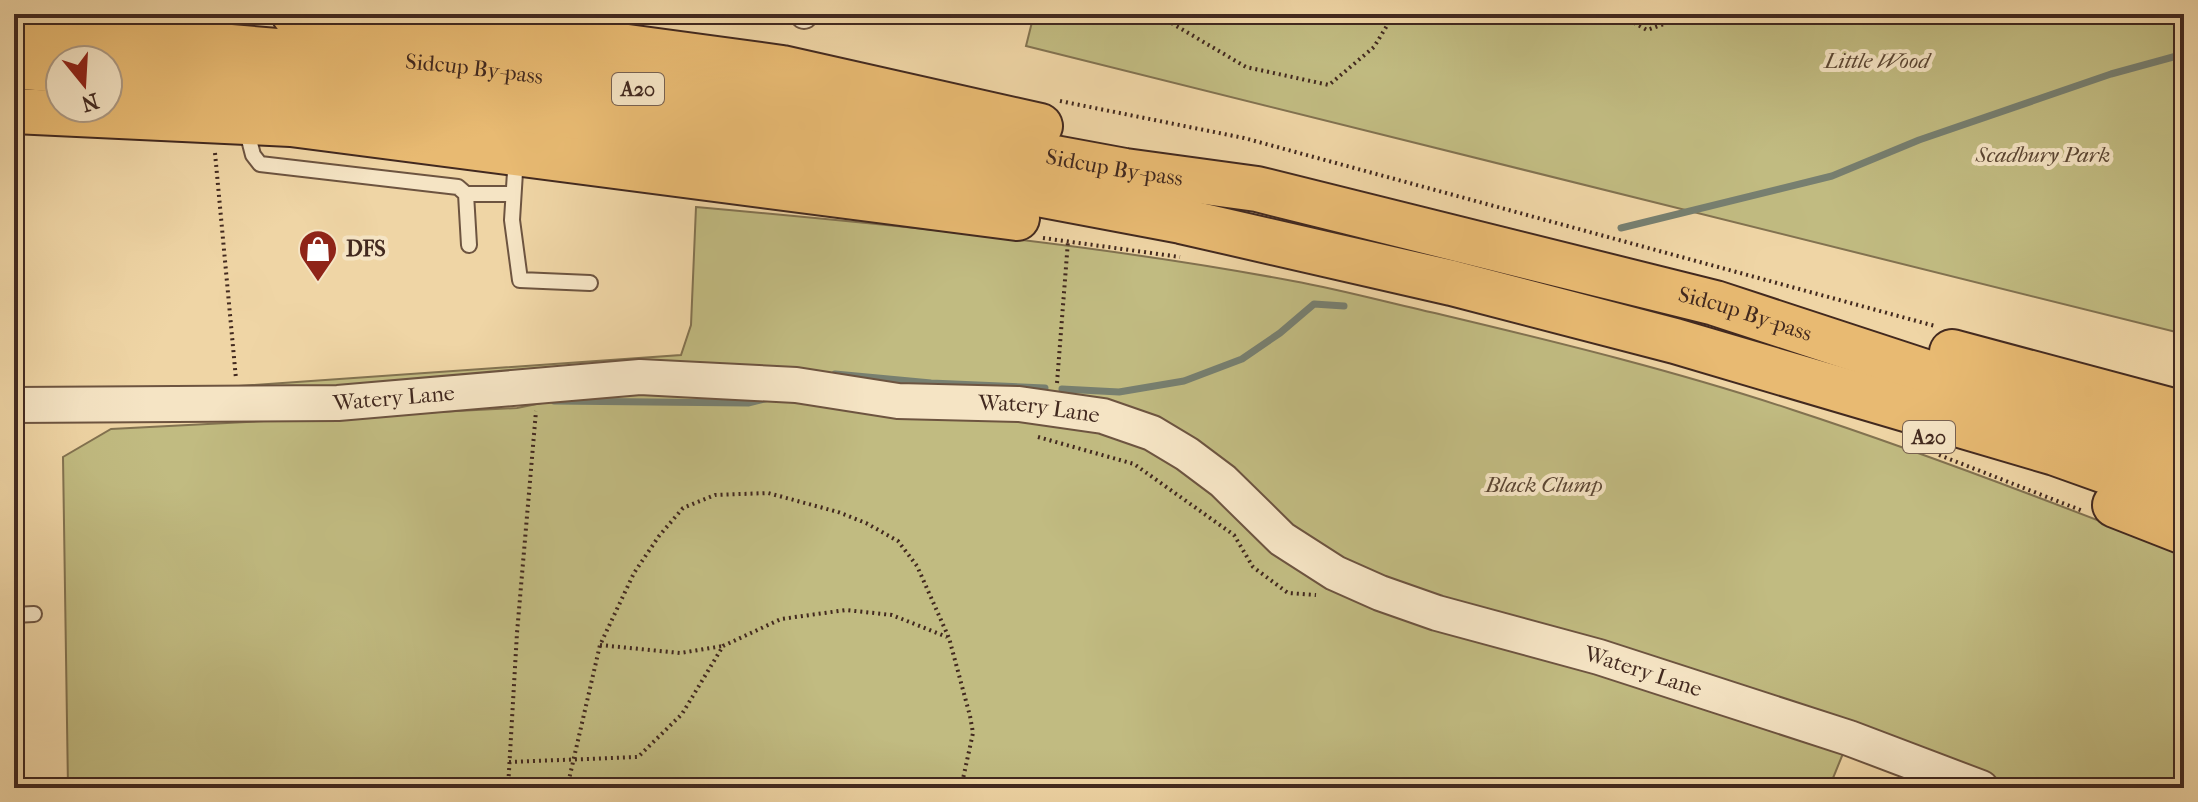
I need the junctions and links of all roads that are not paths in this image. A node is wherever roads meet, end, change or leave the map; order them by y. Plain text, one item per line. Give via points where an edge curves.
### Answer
1 (294, 14) edge
2 (14, 29) edge
3 (14, 66) edge
4 (44, 69) edge
5 (124, 74) edge
6 (14, 111) edge
7 (236, 136) junction
8 (517, 152) junction
9 (1257, 189) junction
10 (466, 194) junction
11 (512, 194) junction
12 (469, 245) dead end
13 (1310, 250) junction
14 (590, 283) dead end
15 (1715, 303) junction
16 (1675, 341) junction
17 (14, 405) edge
18 (2184, 414) edge
19 (2184, 457) edge
20 (2184, 499) edge
21 (2184, 532) edge
22 (34, 614) dead end
23 (14, 615) edge
24 (1973, 787) edge

1 - 9 highway, A20 via 478,27 782,68 1075,134
2 - 9 highway, Sidcup By-pass / A20 via 446,65 641,89
3 - 4 highway
5 - 13 highway, Sidcup By-pass / A20 via 442,102 666,131 847,158
6 - 7 highway, A20
7 - 8 highway, A20 via 291,124
7 - 10 lane via 260,164 458,187
8 - 11 lane
8 - 13 highway, A20 via 1058,223
9 - 15 highway, Sidcup By-pass / A20
10 - 11 lane
10 - 12 lane
11 - 14 lane via 520,280
13 - 16 highway, Sidcup By-pass / A20
15 - 18 highway, A20 via 1872,330
15 - 19 highway, Sidcup By-pass / A20
16 - 20 highway, Sidcup By-pass / A20 via 2055,453
16 - 21 highway, A20 via 1781,386 2007,463
17 - 24 street, Watery Lane via 338,403 640,377 796,385 898,401 1019,404 1103,416 1152,433 1187,454 1282,539 1335,573 1380,593 1849,738
22 - 23 lane

